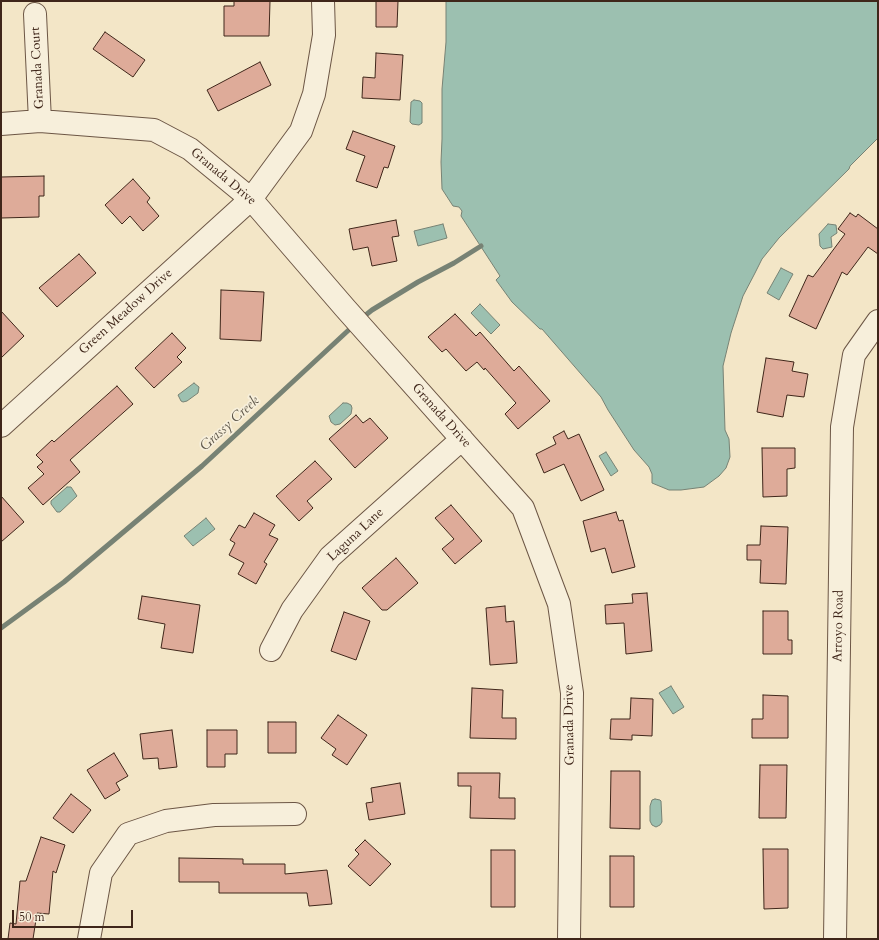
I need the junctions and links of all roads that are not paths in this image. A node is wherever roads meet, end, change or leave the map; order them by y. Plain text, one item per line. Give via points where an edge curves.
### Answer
1 (322, 1) edge
2 (35, 14) dead end
3 (40, 121) junction
4 (1, 124) edge
5 (251, 199) junction
6 (878, 321) edge
7 (1, 426) edge
8 (462, 439) junction
9 (271, 650) dead end
10 (295, 814) dead end
11 (89, 939) edge
12 (569, 939) edge
13 (835, 939) edge

1 - 5 street, Green Meadow Drive via 324,35 314,94 301,131
2 - 3 street, Granada Court
3 - 4 street, Granada Drive
3 - 5 street, Granada Drive via 154,130 190,149
5 - 7 street, Green Meadow Drive
5 - 8 street, Granada Drive
6 - 13 street, Arroyo Road via 854,355 842,427
8 - 9 street, Laguna Lane via 330,557 292,610
8 - 12 street, Granada Drive via 523,508 559,604 572,693
10 - 11 street via 214,815 166,821 128,834 101,872

